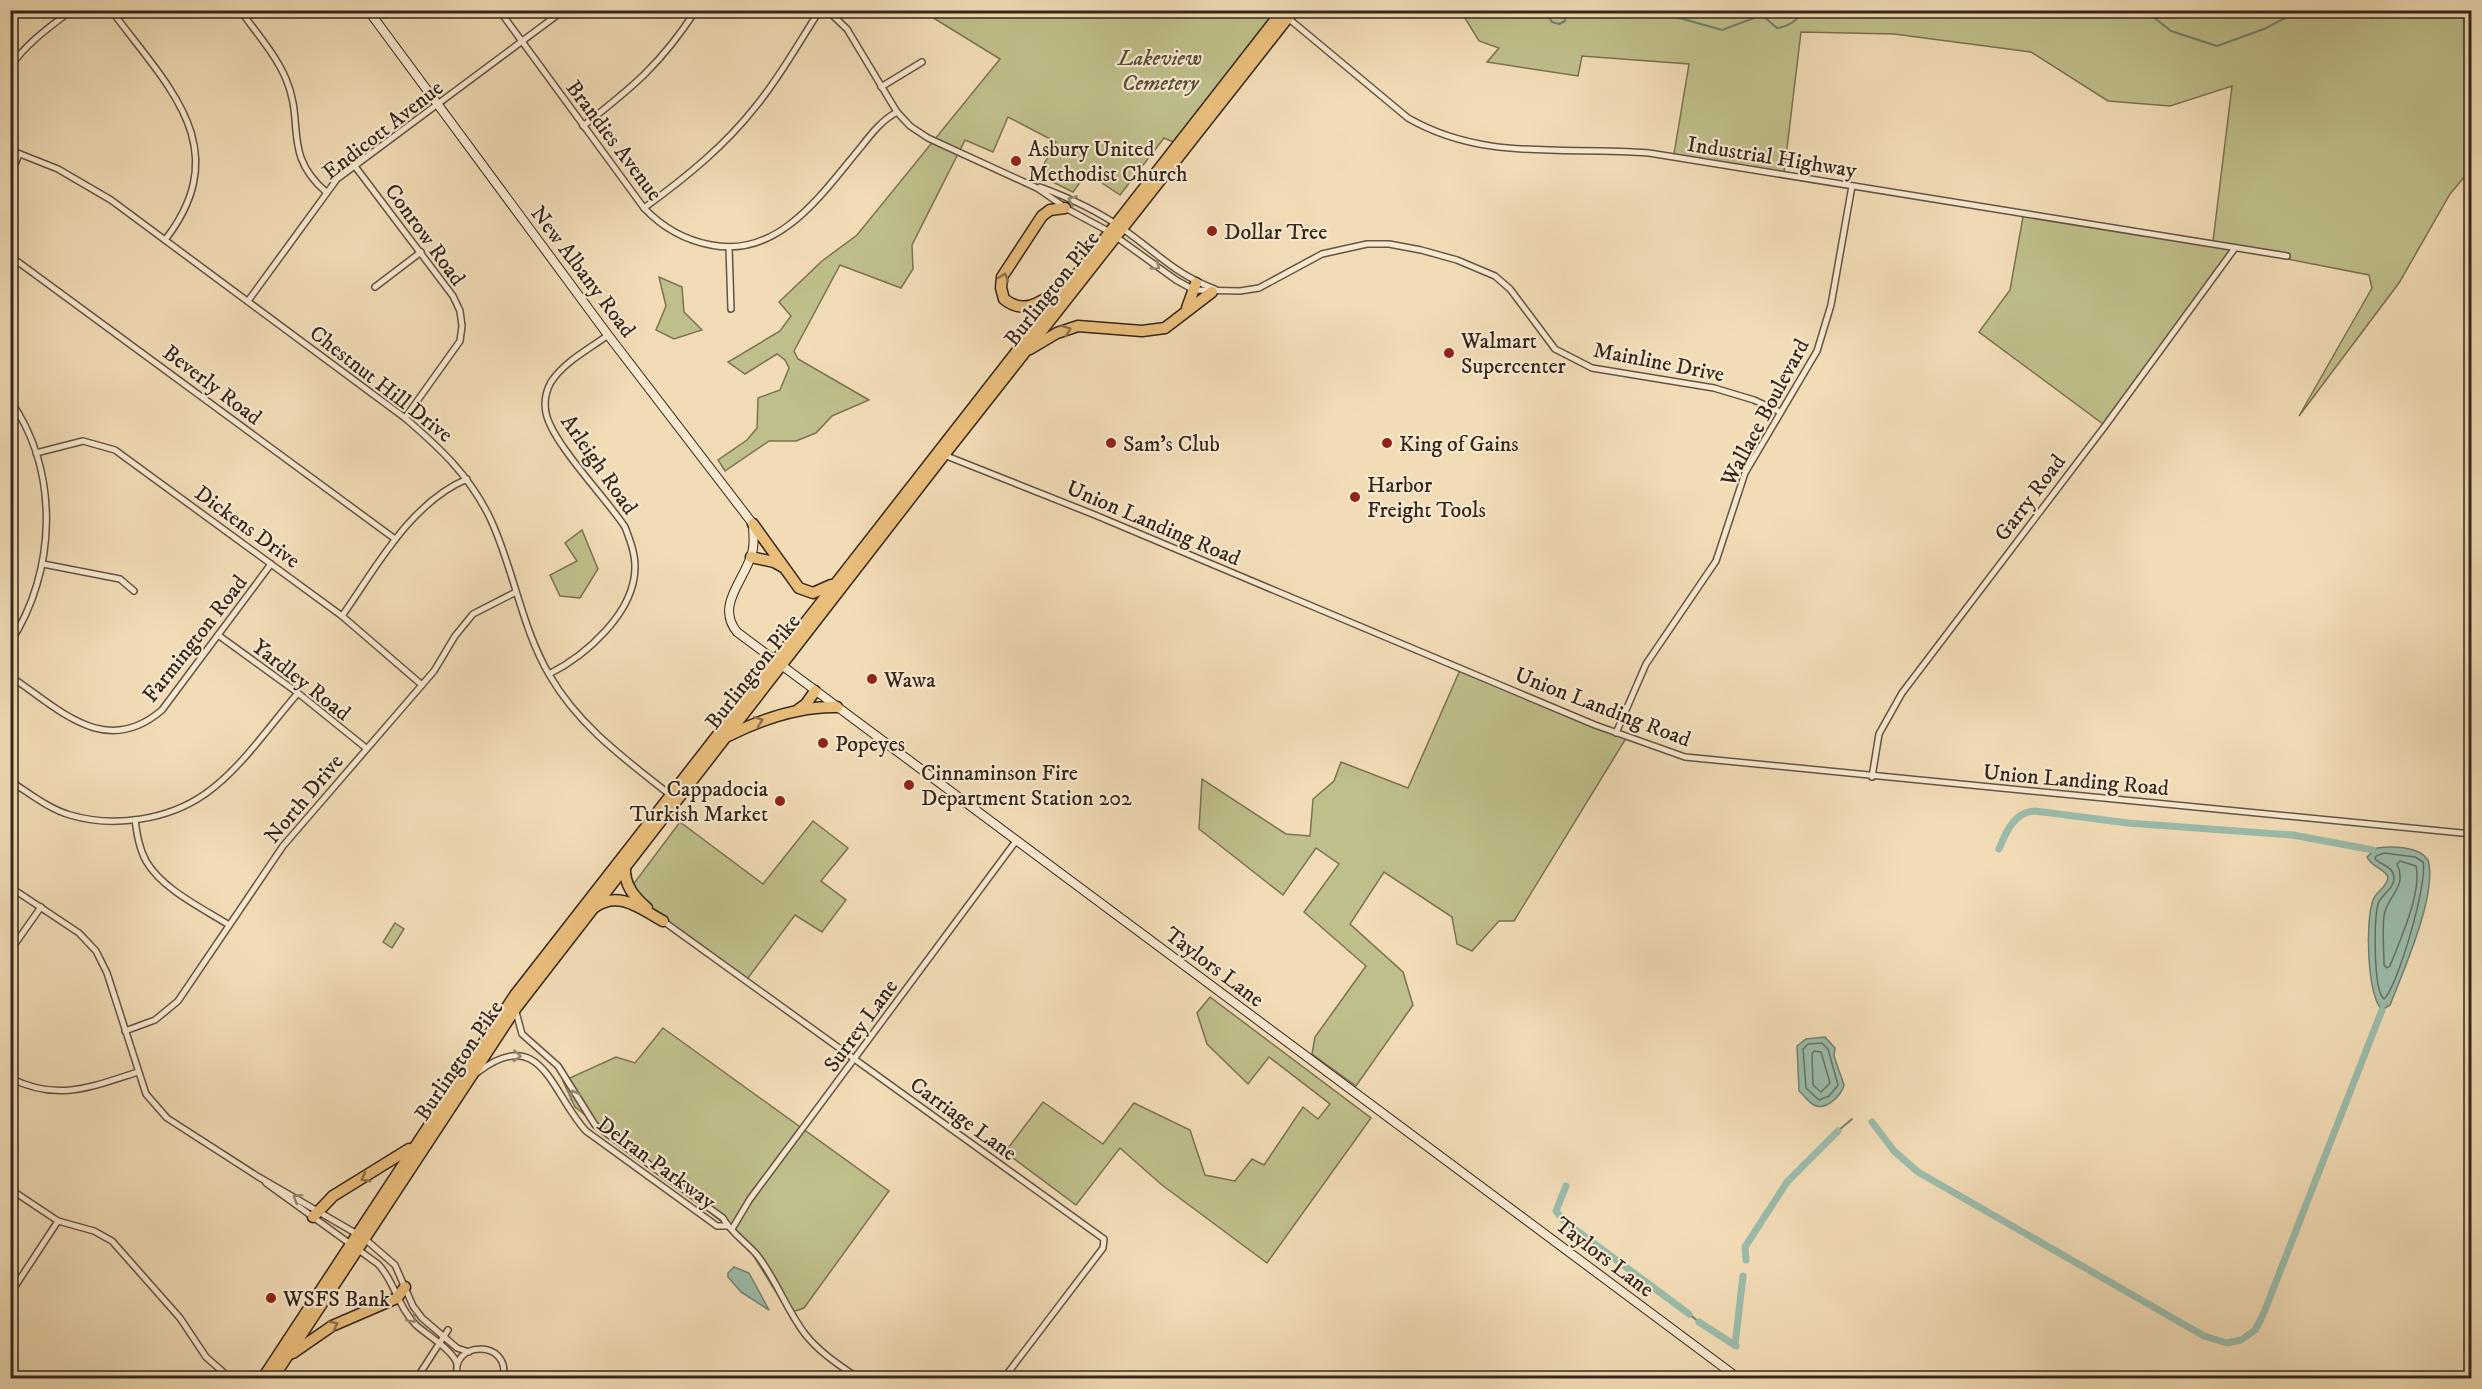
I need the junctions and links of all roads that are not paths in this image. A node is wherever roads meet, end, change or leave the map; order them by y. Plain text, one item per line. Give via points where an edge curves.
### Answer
1 (72, 10) edge
2 (111, 10) edge
3 (240, 10) edge
4 (368, 10) edge
5 (499, 10) edge
6 (564, 10) edge
7 (696, 10) edge
8 (820, 10) edge
9 (827, 10) edge
10 (1288, 13) edge
11 (521, 43) junction
12 (922, 62) dead end
13 (10, 67) edge
14 (881, 87) junction
15 (438, 104) junction
16 (897, 112) junction
17 (583, 126) junction
18 (10, 150) edge
19 (19, 154) junction
20 (354, 165) junction
21 (10, 177) edge
22 (1027, 183) junction
23 (1852, 186) junction
24 (326, 192) junction
25 (1065, 207) junction
26 (644, 208) junction
27 (1115, 230) junction
28 (165, 240) junction
29 (729, 247) junction
30 (2235, 248) junction
31 (421, 252) junction
32 (10, 256) edge
33 (2287, 256) dead end
34 (1071, 280) junction
35 (1195, 286) junction
36 (375, 287) dead end
37 (1217, 292) junction
38 (248, 301) junction
39 (731, 309) dead end
40 (1184, 314) junction
41 (608, 335) junction
42 (1025, 352) junction
43 (10, 400) edge
44 (1780, 412) junction
45 (405, 418) junction
46 (36, 453) junction
47 (944, 455) junction
48 (467, 479) junction
49 (753, 524) junction
50 (395, 539) junction
51 (751, 556) junction
52 (43, 564) junction
53 (271, 564) junction
54 (785, 570) junction
55 (834, 583) junction
56 (134, 591) dead end
57 (516, 592) junction
58 (342, 616) junction
59 (218, 635) junction
60 (10, 643) edge
61 (777, 663) junction
62 (549, 674) junction
63 (10, 676) edge
64 (422, 685) junction
65 (814, 691) junction
66 (298, 693) junction
67 (837, 707) junction
68 (796, 711) junction
69 (1616, 733) junction
70 (725, 737) junction
71 (366, 748) junction
72 (1872, 777) junction
73 (10, 781) edge
74 (669, 794) junction
75 (135, 820) junction
76 (2472, 834) edge
77 (1016, 841) junction
78 (625, 867) junction
79 (10, 887) edge
80 (41, 907) junction
81 (590, 911) junction
82 (663, 921) junction
83 (229, 925) junction
84 (10, 951) edge
85 (516, 1008) junction
86 (125, 1031) junction
87 (855, 1059) junction
88 (138, 1072) junction
89 (10, 1078) edge
90 (467, 1081) junction
91 (414, 1146) junction
92 (10, 1189) edge
93 (315, 1213) junction
94 (58, 1221) junction
95 (729, 1228) junction
96 (358, 1241) junction
97 (405, 1287) junction
98 (10, 1294) edge
99 (397, 1298) junction
100 (448, 1330) dead end
101 (443, 1337) junction
102 (438, 1345) junction
103 (469, 1352) junction
104 (286, 1359) junction
105 (456, 1364) junction
106 (230, 1378) edge
107 (262, 1378) edge
108 (273, 1378) edge
109 (417, 1378) edge
110 (458, 1378) edge
111 (503, 1378) edge
112 (858, 1378) edge
113 (1004, 1378) edge
114 (1738, 1378) edge

1 - 13 street via 22,50
2 - 28 street via 179,103 192,132 195,185 184,213
3 - 24 street via 286,77 293,99 294,136 302,162 312,180
4 - 15 street, New Albany Road
5 - 11 street, Brandies Avenue
6 - 11 street, Endicott Avenue
7 - 17 street via 672,47 638,83
8 - 26 street via 758,104 733,133
9 - 14 street via 847,29
10 - 23 street, Industrial Highway via 1408,118 1468,143 1493,148 1649,153
10 - 27 highway, Burlington Pike
11 - 15 street, Endicott Avenue
11 - 17 street, Brandies Avenue
12 - 14 street
14 - 16 street
15 - 20 street, Endicott Avenue
15 - 41 street, New Albany Road
16 - 22 street via 928,138
16 - 29 street, Brandies Avenue via 876,128 794,223 758,242
17 - 26 street, Brandies Avenue
18 - 19 street, Chestnut Hill Drive
19 - 21 street
19 - 28 street, Chestnut Hill Drive via 81,182
20 - 24 street, Endicott Avenue
20 - 31 street, Conrow Road
22 - 25 street
27 -> 22 street via 1081,204
23 - 30 street, Industrial Highway
23 - 44 street, Wallace Boulevard via 1824,333
24 - 38 street, Endicott Avenue
25 - 27 street
34 -> 25 highway via 1030,307 1011,305 1000,288 1002,277 1042,216
26 - 29 street, Brandies Avenue via 675,234
27 - 34 highway, Burlington Pike
27 - 35 street
27 -> 35 street via 1176,280
27 - 42 highway, Burlington Pike
28 - 38 street, Chestnut Hill Drive
29 - 39 street
30 - 33 street, Industrial Highway
30 - 72 street, Garry Road via 1902,693 1881,730
31 - 36 street
31 - 45 street, Conrow Road via 453,296 462,326 456,348
32 - 50 street, Beverly Road
34 - 55 highway, Burlington Pike
35 - 37 street
35 - 37 street
35 - 40 highway
37 - 40 highway
37 - 44 street, Mainline Drive via 1259,288 1322,254 1345,248 1389,244 1420,250 1495,276 1510,289 1555,349 1592,368 1714,388
38 - 45 street, Chestnut Hill Drive
42 -> 40 highway via 1078,326 1154,331
41 - 49 street, New Albany Road
41 - 62 street, Arleigh Road via 559,372 545,398 546,413 556,434 625,527 632,545 635,574 626,600 602,636 584,654
42 - 47 highway, Burlington Pike
43 - 46 street
44 - 69 street, Wallace Boulevard via 1741,482 1716,561 1646,664
45 - 48 street, Chestnut Hill Drive via 450,457
46 - 52 street via 46,499
46 - 53 street, Dickens Drive via 83,441 115,450
47 - 61 highway, Burlington Pike
47 - 69 street, Union Landing Road
48 - 50 street via 430,502
48 - 57 street, Chestnut Hill Drive via 490,519
49 - 51 street
49 - 54 highway
50 - 58 street
51 - 54 highway via 774,562
51 - 61 street, Taylors Lane via 730,601 730,624
52 - 56 street via 120,579
52 - 60 street via 33,600
53 - 58 street, Dickens Drive
53 - 59 street, Farmington Road
54 - 55 highway via 813,593
55 - 61 highway, Burlington Pike
57 - 62 street, Chestnut Hill Drive via 530,637
57 - 64 street, North Drive via 473,614
58 - 64 street, Dickens Drive
59 - 63 street, Farmington Road via 162,710 148,722 123,731 105,732 82,724
59 - 66 street, Yardley Road
61 - 65 street, Taylors Lane
61 - 70 highway, Burlington Pike
61 - 74 highway, Burlington Pike
62 - 74 street, Chestnut Hill Drive via 577,714 611,749
64 - 71 street, North Drive
65 - 67 street, Taylors Lane
65 - 68 highway
66 - 71 street, Yardley Road
66 - 75 street via 206,794 169,813
67 - 68 highway
67 - 77 street, Taylors Lane
70 -> 68 highway via 754,723
69 - 72 street, Union Landing Road via 1685,757
70 - 78 highway, Burlington Pike
71 - 83 street, North Drive via 298,827
72 - 76 street, Union Landing Road
73 - 75 street via 69,815
74 - 91 highway, Burlington Pike via 515,995
75 - 83 street via 139,846 147,863 167,884
77 - 87 street, Surrey Lane
77 - 114 street, Taylors Lane
78 - 81 highway, Burlington Pike
78 - 82 highway via 633,895
79 - 80 street
80 - 84 street
80 - 86 street via 79,933 96,951
81 - 82 highway via 603,902 621,900
81 - 85 highway, Burlington Pike
82 - 87 street, Carriage Lane
83 - 86 street, North Drive via 178,1001 155,1020
85 - 90 highway, Burlington Pike
95 -> 85 street, Delran Parkway via 723,1218 595,1125 558,1066 522,1034
86 - 88 street
87 - 95 street, Surrey Lane
87 - 113 street, Carriage Lane via 1105,1242
88 - 89 street via 89,1088 55,1092
88 - 93 street via 146,1094 167,1118
90 -> 95 street, Delran Parkway via 500,1058 515,1054 531,1058 551,1078 586,1131 717,1226
90 - 96 highway, Burlington Pike
91 -> 93 highway via 333,1196
91 - 96 highway, Burlington Pike
92 - 94 street
93 - 96 street
93 - 96 street
94 - 98 street
94 - 106 street via 94,1231 112,1241 180,1318 206,1357
95 - 112 street, Delran Parkway via 767,1269 807,1337
96 - 97 street via 392,1261
96 - 99 street via 384,1269
96 - 104 highway, Burlington Pike
96 - 107 highway, Burlington Pike
97 - 99 highway
97 - 101 street via 416,1311
99 -> 102 street via 415,1324
104 -> 99 highway via 332,1326
100 - 101 street
101 - 102 street
101 - 103 street
102 - 105 street via 451,1352
102 - 109 street
103 - 105 street
103 - 111 street via 483,1349 495,1353 503,1363
104 - 108 highway, Burlington Pike
105 - 110 street

